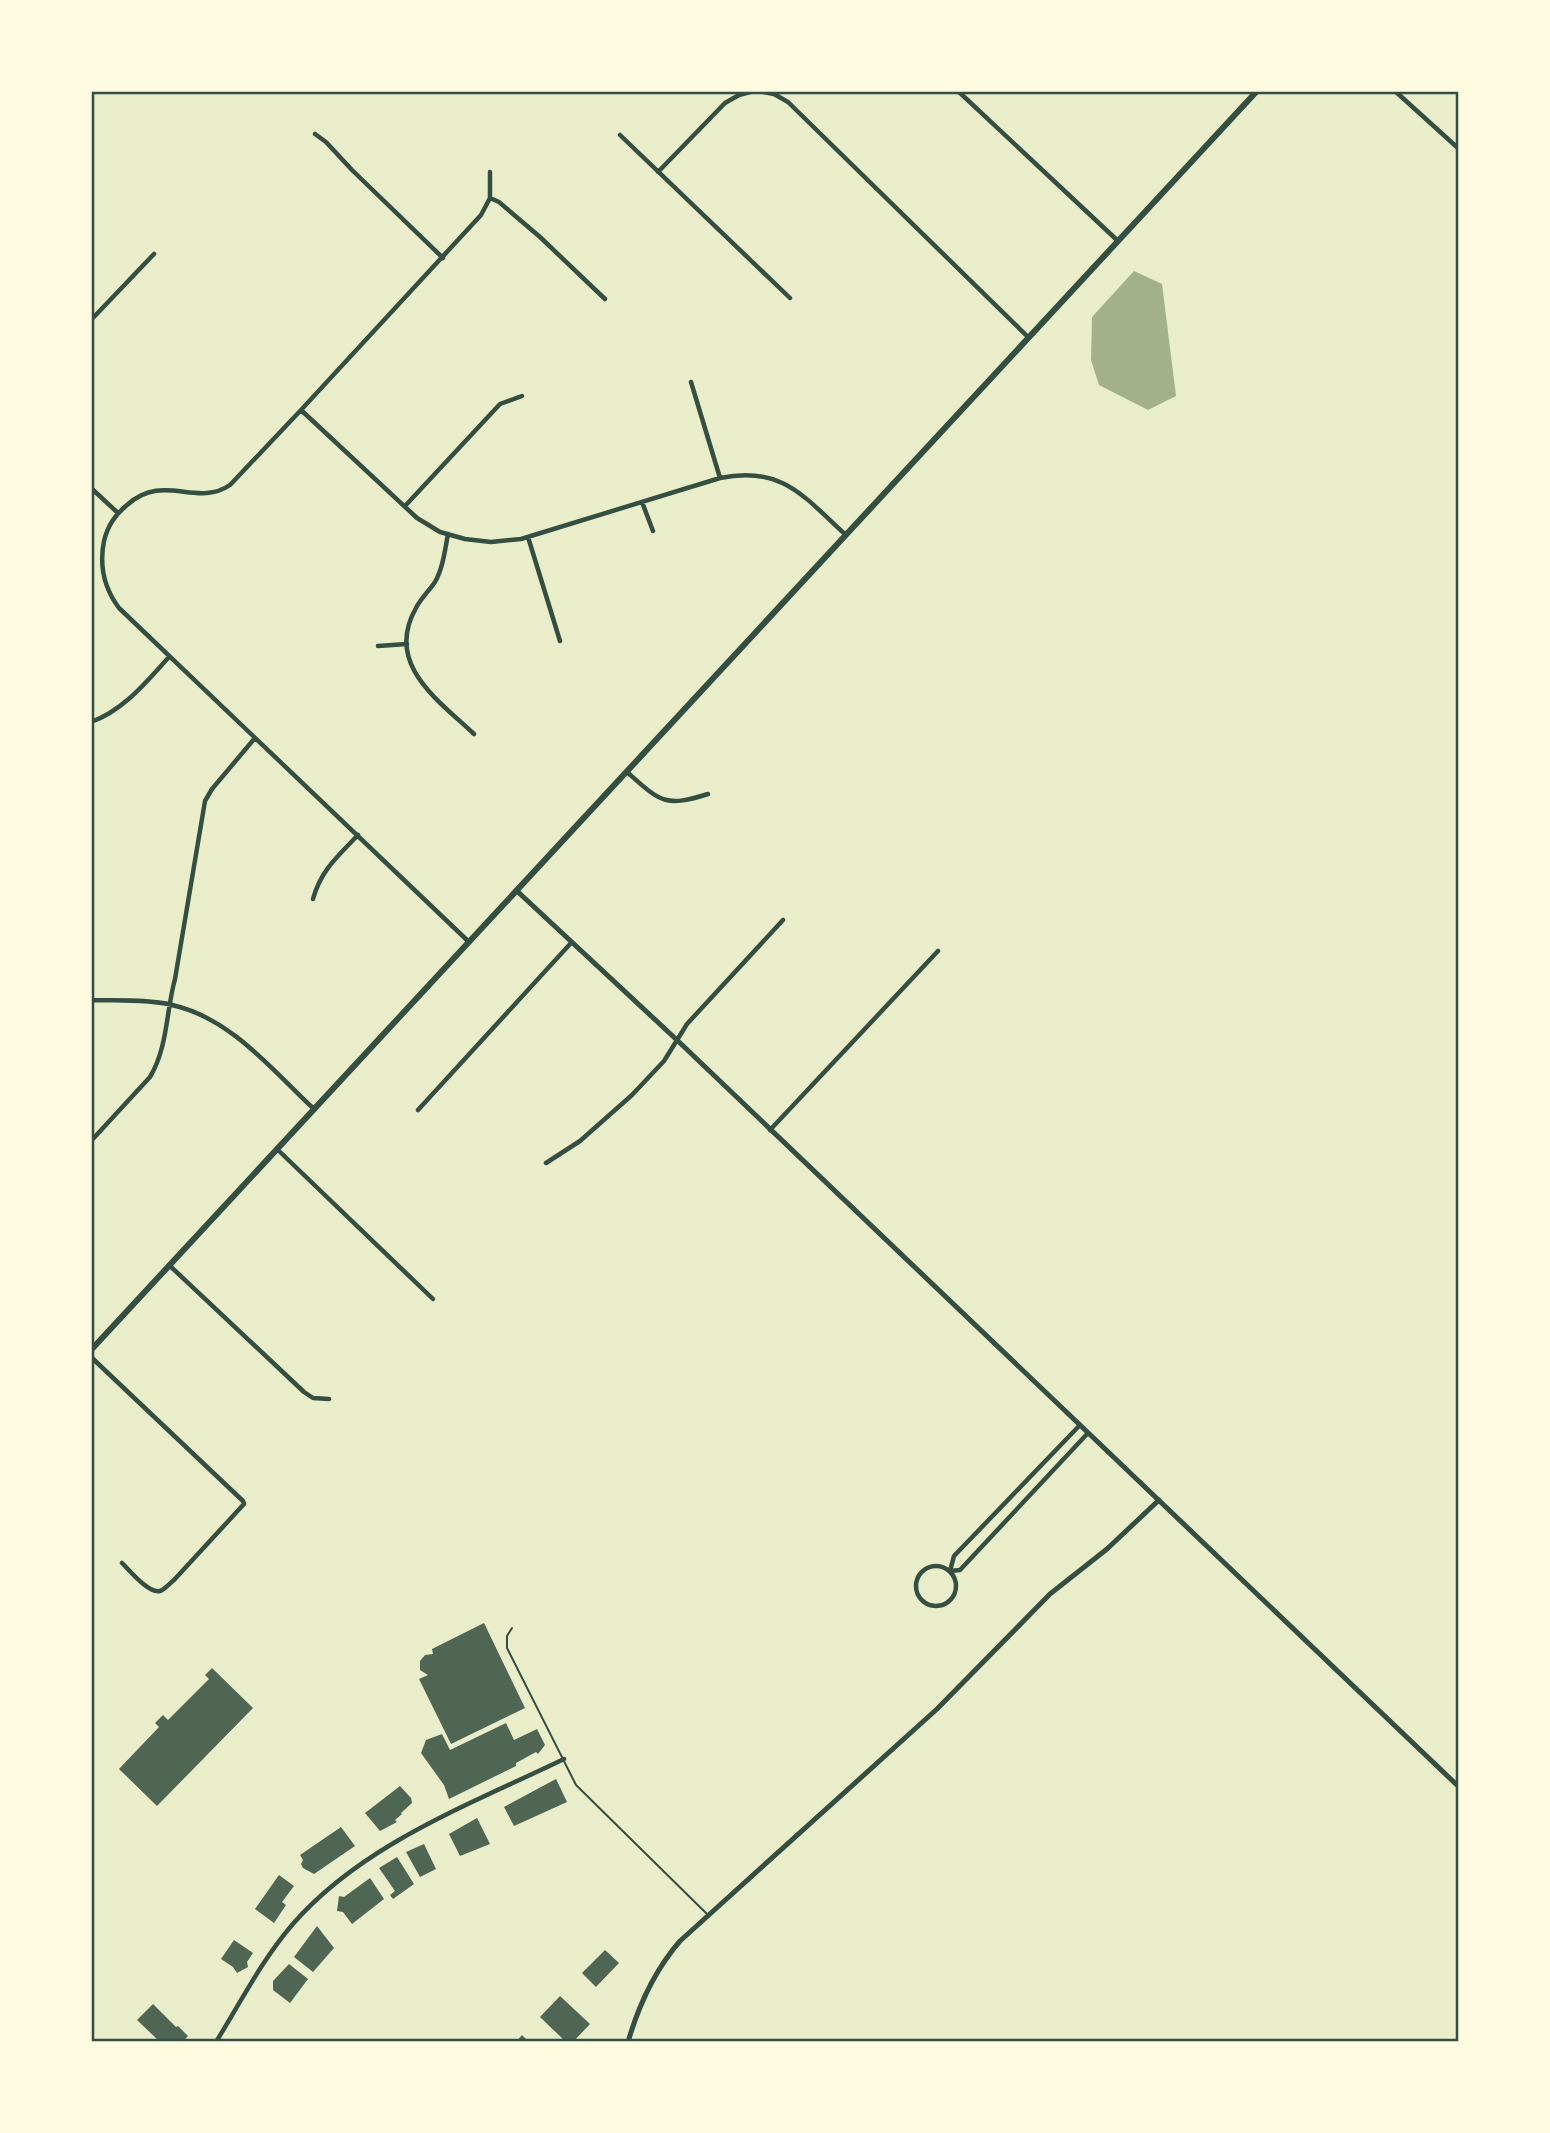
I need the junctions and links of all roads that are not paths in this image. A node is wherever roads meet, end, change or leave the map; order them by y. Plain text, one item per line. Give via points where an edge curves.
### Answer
1 (757, 91) edge
2 (958, 91) edge
3 (1257, 91) edge
4 (1395, 91) edge
5 (315, 134) dead end
6 (620, 135) dead end
7 (1459, 149) edge
8 (490, 172) dead end
9 (658, 172) junction
10 (490, 198) junction
11 (1118, 241) junction
12 (154, 254) dead end
13 (443, 258) junction
14 (790, 298) dead end
15 (605, 299) dead end
16 (91, 320) edge
17 (1028, 337) junction
18 (691, 382) dead end
19 (522, 396) dead end
20 (301, 410) junction
21 (720, 478) junction
22 (91, 488) edge
23 (642, 502) junction
24 (405, 506) junction
25 (118, 513) junction
26 (653, 531) dead end
27 (448, 534) junction
28 (846, 535) junction
29 (528, 537) junction
30 (560, 641) dead end
31 (407, 644) junction
32 (378, 646) dead end
33 (169, 657) junction
34 (91, 722) edge
35 (474, 734) dead end
36 (255, 738) junction
37 (627, 772) junction
38 (708, 794) dead end
39 (358, 835) junction
40 (517, 891) junction
41 (313, 899) dead end
42 (783, 920) dead end
43 (469, 942) junction
44 (571, 943) junction
45 (938, 950) dead end
46 (91, 1000) edge
47 (169, 1004) junction
48 (678, 1041) junction
49 (314, 1109) junction
50 (418, 1110) dead end
51 (770, 1130) junction
52 (91, 1141) edge
53 (278, 1150) junction
54 (545, 1163) dead end
55 (169, 1265) junction
56 (433, 1299) dead end
57 (91, 1350) edge
58 (91, 1357) edge
59 (329, 1399) dead end
60 (1080, 1425) junction
61 (1088, 1433) junction
62 (1159, 1500) junction
63 (122, 1563) dead end
64 (950, 1571) junction
65 (512, 1628) dead end
66 (564, 1759) junction
67 (1459, 1787) edge
68 (708, 1915) junction
69 (216, 2042) edge
70 (628, 2042) edge

1 - 9 street via 739,94 725,103
1 - 17 street via 788,102
2 - 11 street
3 - 11 main road
4 - 7 street
5 - 13 street
6 - 9 street
8 - 10 street
9 - 14 street
10 - 13 street
10 - 15 street
11 - 17 main road
12 - 16 street
13 - 20 street
17 - 28 main road
18 - 21 street
19 - 24 street via 500,404
20 - 24 street
20 - 25 street via 225,488 206,494 167,489 147,492
21 - 23 street
21 - 28 street via 747,474 774,478 796,490
22 - 25 street
23 - 26 street
23 - 29 street
24 - 27 street via 417,518
25 - 33 street via 103,547 107,588 119,608
27 - 29 street via 491,542
27 - 31 street via 435,583 410,621
28 - 37 main road
29 - 30 street
31 - 32 street
31 - 35 street via 420,683
33 - 34 street via 121,705
33 - 36 street
36 - 39 street
36 - 47 street via 205,802
37 - 38 street via 667,800 683,802
37 - 40 main road
39 - 41 street via 324,871
39 - 43 street
40 - 43 main road
40 - 44 street
42 - 48 street via 687,1024
43 - 49 main road
44 - 48 street
44 - 50 street
45 - 51 street
46 - 47 street
47 - 49 street via 220,1025
47 - 52 street via 155,1069
48 - 51 street
48 - 54 street via 605,1121
49 - 53 main road
51 - 60 street
53 - 55 main road
53 - 56 street
55 - 57 main road
55 - 59 street via 304,1392
58 - 63 street via 244,1504 161,1591 146,1587
60 - 61 street
60 - 64 street via 954,1556
61 - 62 street
61 - 64 street via 960,1570
62 - 67 street
62 - 68 street via 1050,1594 937,1709
64 - 64 street via 931,1567 920,1574 916,1587 921,1599 945,1604 954,1595 956,1582
65 - 66 lane via 507,1648
66 - 68 lane via 576,1785
66 - 69 street via 430,1824 341,1878 290,1927
68 - 70 street via 680,1941 656,1974

